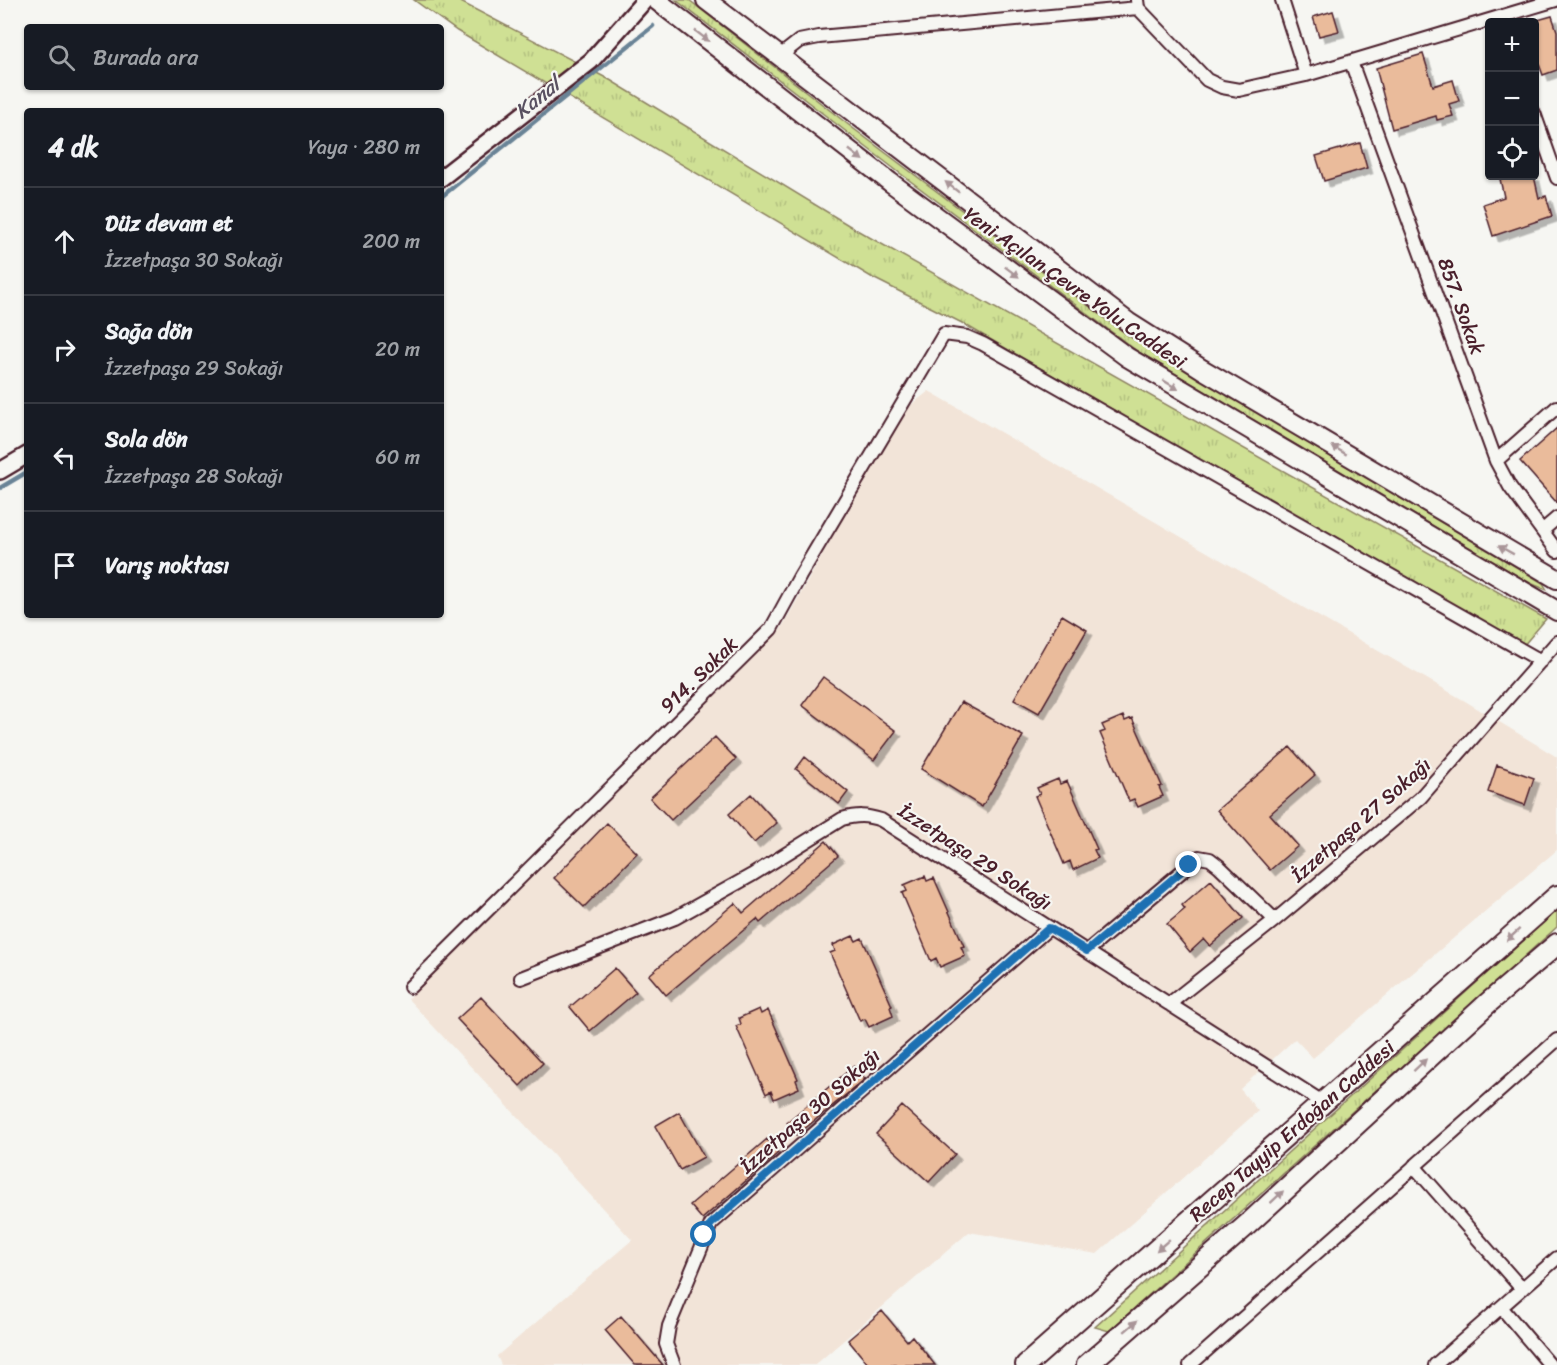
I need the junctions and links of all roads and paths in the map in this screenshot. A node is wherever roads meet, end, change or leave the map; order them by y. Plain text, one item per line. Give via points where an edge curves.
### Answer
1 (645, 0) edge
2 (656, 0) edge
3 (706, 0) edge
4 (1282, 0) edge
5 (1556, 0) edge
6 (1137, 4) edge
7 (1507, 18) edge
8 (1485, 25) edge
9 (780, 56) junction
10 (1352, 62) junction
11 (1306, 75) junction
12 (1539, 126) edge
13 (444, 176) edge
14 (1557, 178) edge
15 (1557, 407) edge
16 (24, 457) edge
17 (1496, 461) junction
18 (0, 471) edge
19 (1557, 518) edge
20 (1543, 530) junction
21 (1557, 551) edge
22 (1557, 579) edge
23 (1557, 611) edge
24 (1557, 642) edge
25 (1542, 661) junction
26 (1557, 896) edge
27 (1275, 920) junction
28 (1049, 928) junction
29 (1557, 944) edge
30 (1087, 951) junction
31 (521, 978) dead end
32 (410, 987) dead end
33 (1168, 1004) junction
34 (1557, 1040) edge
35 (1324, 1103) junction
36 (1414, 1166) junction
37 (1557, 1258) edge
38 (1522, 1289) junction
39 (1501, 1307) junction
40 (674, 1365) edge
41 (1026, 1365) edge
42 (1087, 1365) edge
43 (1190, 1365) edge
44 (1435, 1365) edge
45 (1550, 1365) edge

1 - 13 street via 591,61
2 -> 23 main road, Yeni Açılan Çevre Yolu Caddesi via 890,182 1127,357
3 - 9 main road, Yeni Açılan Çevre Yolu Caddesi
4 - 11 street
5 - 7 street
6 - 9 street via 819,37 799,42
6 - 11 street via 1196,71 1222,87 1239,90
8 - 10 street
22 -> 9 main road, Yeni Açılan Çevre Yolu Caddesi via 1148,335
10 - 11 street
10 - 17 street, 857. Sokak
12 - 14 street
15 - 17 street
16 - 18 street
17 - 20 street, 857. Sokak via 1510,487
19 - 20 street
20 - 21 street, 857. Sokak
24 - 25 street, İzzetpaşa 27 Sokağı
25 - 27 street, İzzetpaşa 27 Sokağı via 1420,798
25 - 32 street, 914. Sokak via 983,344 944,334 771,629
26 -> 35 main road, Recep Tayyip Erdoğan Caddesi
27 - 30 street via 1219,866 1199,857
27 - 33 street, İzzetpaşa 27 Sokağı
28 - 30 street, İzzetpaşa 29 Sokağı
28 - 31 street, İzzetpaşa 29 Sokağı via 881,820 857,815 842,819 675,918
28 - 40 street, İzzetpaşa 30 Sokağı via 711,1224 669,1326 666,1344
42 -> 29 main road, Recep Tayyip Erdoğan Caddesi
30 - 33 street, İzzetpaşa 29 Sokağı
33 - 35 street, İzzetpaşa 29 Sokağı
34 - 36 street
35 -> 41 main road, Recep Tayyip Erdoğan Caddesi
36 - 38 street
36 - 43 street
37 - 38 street
38 - 39 street
39 - 44 street
39 - 45 street

